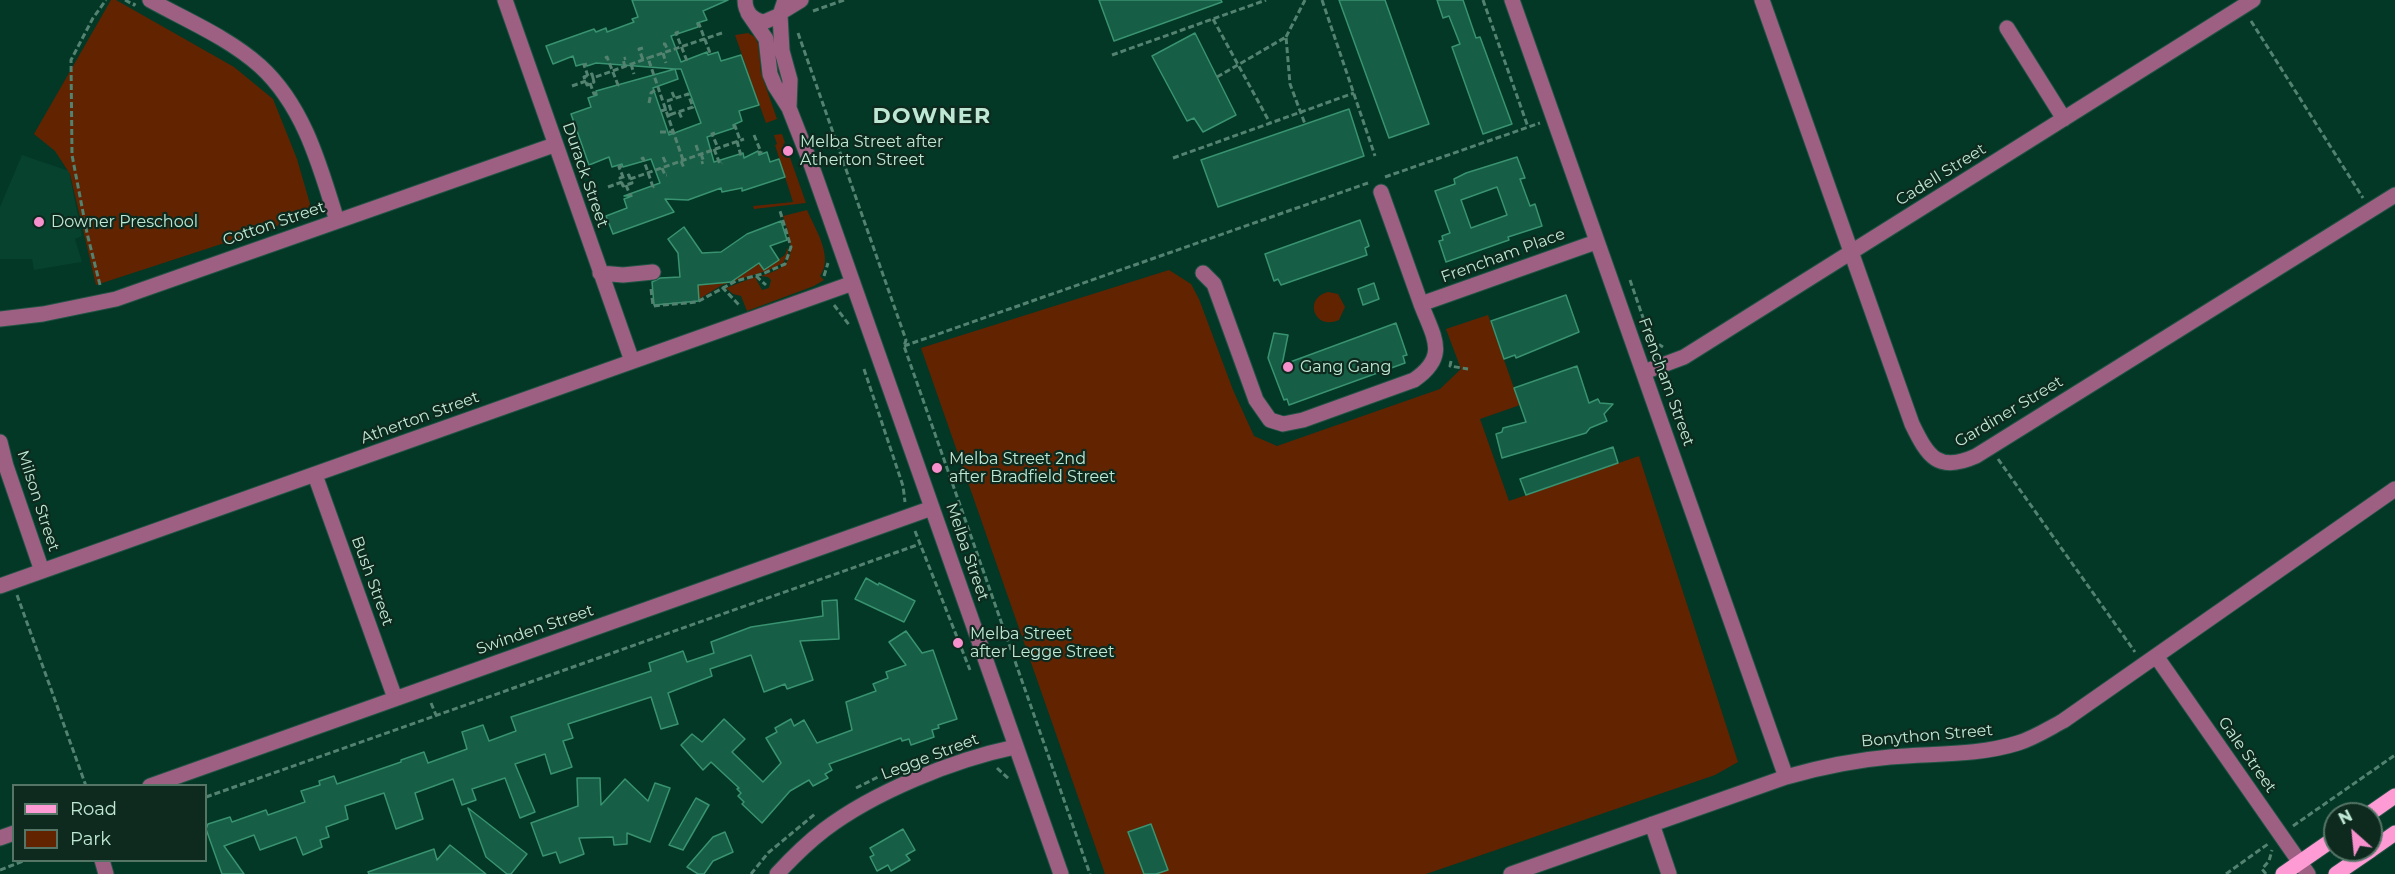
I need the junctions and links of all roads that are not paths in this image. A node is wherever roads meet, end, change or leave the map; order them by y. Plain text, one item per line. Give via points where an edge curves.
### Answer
1 (150, 0) edge
2 (505, 0) edge
3 (801, 0) edge
4 (1512, 0) edge
5 (1762, 0) edge
6 (2244, 2) edge
7 (746, 6) edge
8 (783, 9) edge
9 (2007, 28) dead end
10 (789, 108) junction
11 (2064, 119) junction
12 (555, 145) junction
13 (1378, 184) road end
14 (2395, 195) edge
15 (337, 221) junction
16 (1596, 242) junction
17 (1851, 252) junction
18 (652, 272) road end
19 (600, 273) junction
20 (1203, 273) dead end
21 (853, 283) junction
22 (1421, 304) junction
23 (0, 319) edge
24 (632, 362) junction
25 (1644, 372) junction
26 (0, 442) edge
27 (315, 475) junction
28 (2395, 489) edge
29 (933, 508) junction
30 (42, 571) junction
31 (6, 584) edge
32 (2156, 656) junction
33 (395, 698) junction
34 (1014, 747) junction
35 (1786, 777) junction
36 (156, 784) edge
37 (1652, 824) junction
38 (2323, 850) edge
39 (2354, 862) edge
40 (2304, 868) edge
41 (777, 874) edge
42 (1061, 874) edge
43 (1511, 874) edge
44 (1669, 874) edge
45 (2283, 874) edge
46 (2336, 874) edge

1 - 15 street via 230,45 276,82 310,142
2 - 12 street, Durack Street
3 - 8 street
4 - 16 street, Frencham Street
5 - 17 street, Gardiner Street
6 - 11 street, Cadell Street
7 - 8 street via 752,18 764,22
7 - 10 street, Melba Street via 766,39 770,74
8 - 10 street, Melba Street via 782,51 790,80
9 - 11 street
10 - 21 street, Melba Street
11 - 17 street, Cadell Street
12 - 15 street, Cotton Street
12 - 19 street, Durack Street
13 - 22 street
14 - 17 street, Gardiner Street via 1961,463 1939,461 1925,448 1912,424
15 - 23 street, Cotton Street via 116,299
16 - 22 street, Frencham Place
16 - 25 street, Frencham Street
17 - 25 street, Cadell Street via 1684,357
18 - 19 street
19 - 24 street, Durack Street
20 - 22 street via 1214,284 1256,400 1270,420 1283,424 1414,380 1428,370 1436,354
21 - 24 street, Atherton Street
21 - 29 street, Melba Street
24 - 27 street, Atherton Street
25 - 35 street, Frencham Street
26 - 30 street, Milson Street
27 - 30 street, Atherton Street
27 - 33 street, Bush Street
28 - 32 street, Bonython Street
29 - 33 street, Swinden Street
29 - 34 street, Melba Street
30 - 31 street, Atherton Street
32 - 35 street, Bonython Street via 2063,721 2017,743 1973,752 1852,762
32 - 40 street, Gale Street
33 - 36 street, Swinden Street
34 - 41 street, Legge Street via 902,784 825,829
34 - 42 street, Melba Street
35 - 37 street, Bonython Street
37 - 43 street, Bonython Street
37 - 44 street
38 - 40 main road
39 - 46 main road
40 - 45 main road

